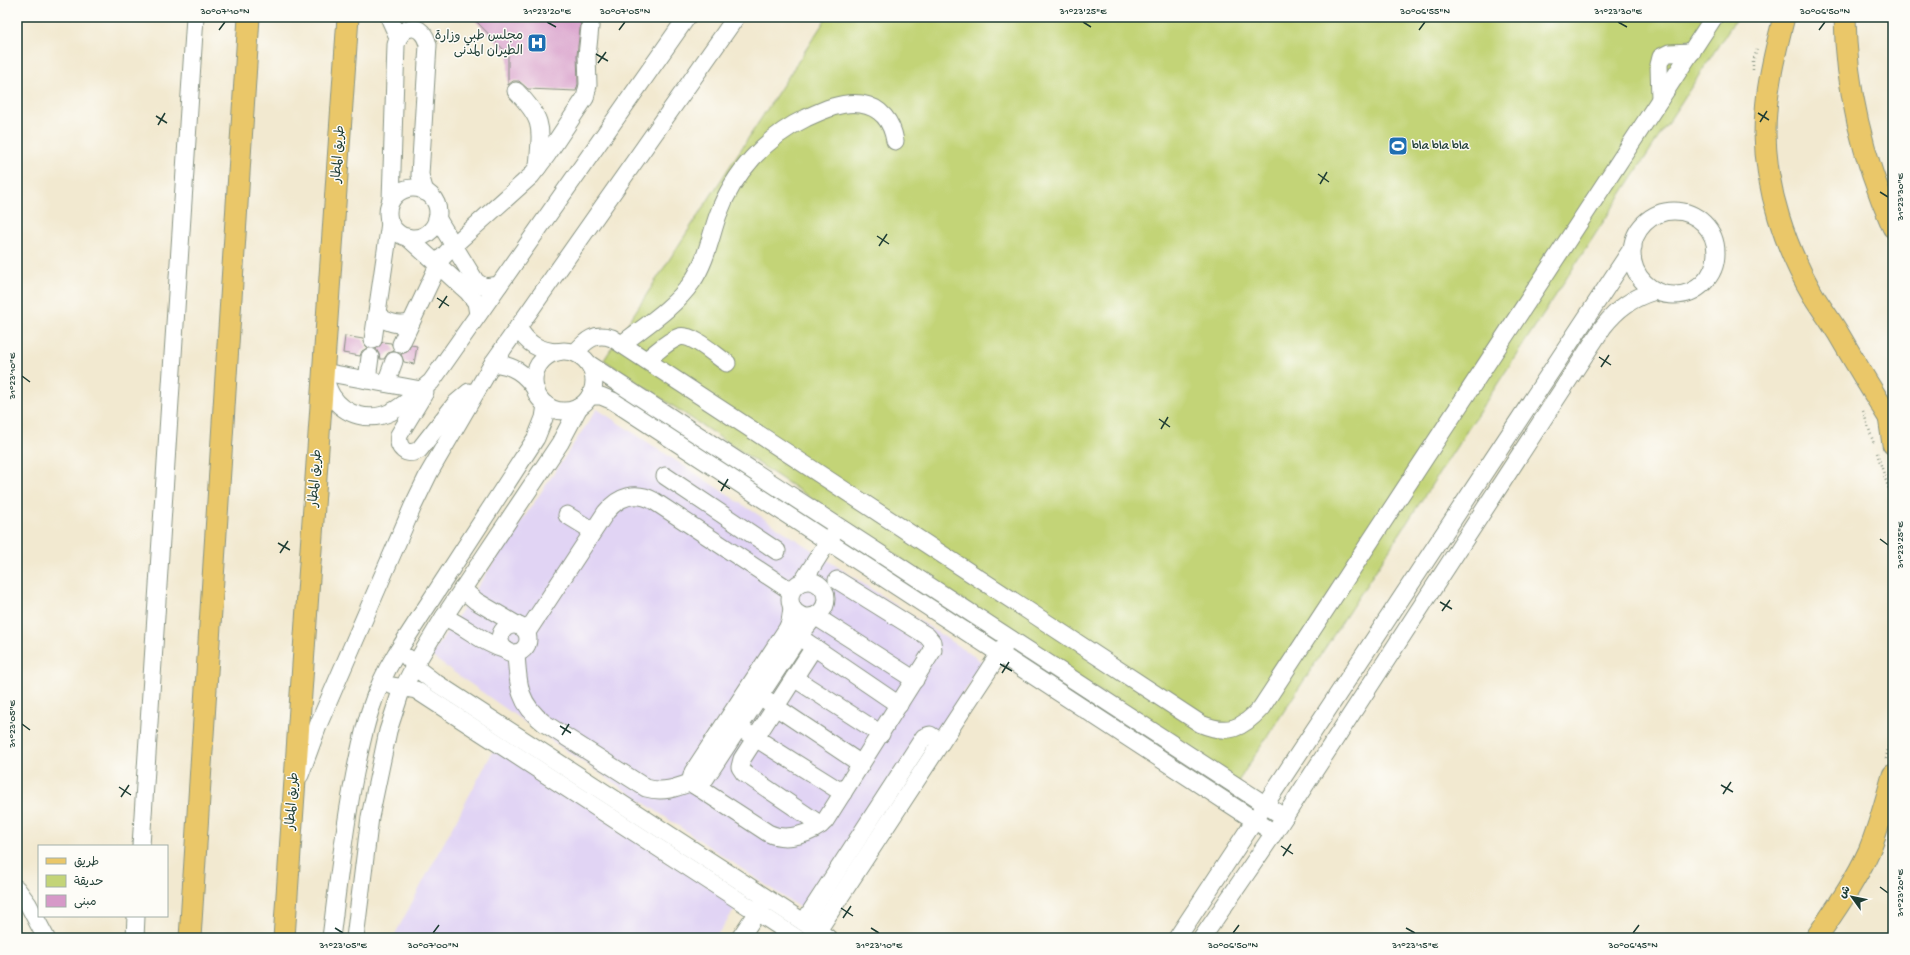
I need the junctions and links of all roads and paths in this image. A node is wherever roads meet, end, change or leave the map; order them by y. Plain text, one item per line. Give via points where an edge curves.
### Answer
1 (195, 17) edge
2 (249, 17) edge
3 (348, 17) edge
4 (389, 17) edge
5 (591, 17) edge
6 (687, 17) edge
7 (736, 17) edge
8 (1714, 17) edge
9 (1784, 17) edge
10 (1845, 17) edge
11 (398, 36) junction
12 (1692, 52) junction
13 (516, 91) dead end
14 (1660, 99) junction
15 (896, 141) dead end
16 (538, 167) junction
17 (425, 192) junction
18 (391, 200) junction
19 (437, 218) junction
20 (390, 223) junction
21 (1893, 226) edge
22 (407, 237) junction
23 (453, 246) junction
24 (1633, 247) junction
25 (437, 264) junction
26 (498, 285) junction
27 (1655, 291) junction
28 (377, 313) junction
29 (478, 314) junction
30 (411, 322) junction
31 (518, 327) junction
32 (373, 340) dead end
33 (400, 344) dead end
34 (622, 344) junction
35 (558, 352) junction
36 (575, 353) junction
37 (370, 357) dead end
38 (646, 360) junction
39 (394, 361) dead end
40 (493, 363) junction
41 (727, 363) dead end
42 (589, 364) junction
43 (324, 374) junction
44 (367, 380) junction
45 (386, 383) junction
46 (479, 385) junction
47 (426, 386) junction
48 (536, 390) junction
49 (584, 401) junction
50 (546, 405) junction
51 (1891, 421) edge
52 (1893, 444) edge
53 (665, 476) dead end
54 (690, 493) junction
55 (566, 515) dead end
56 (676, 516) junction
57 (837, 526) junction
58 (593, 531) junction
59 (758, 538) junction
60 (828, 542) junction
61 (861, 542) junction
62 (777, 551) dead end
63 (852, 557) junction
64 (744, 560) junction
65 (837, 580) junction
66 (797, 586) junction
67 (462, 589) junction
68 (826, 597) junction
69 (792, 608) junction
70 (815, 616) junction
71 (444, 617) junction
72 (522, 629) junction
73 (799, 636) junction
74 (1009, 638) junction
75 (814, 647) junction
76 (511, 652) junction
77 (396, 654) junction
78 (999, 654) junction
79 (415, 665) junction
80 (383, 676) junction
81 (794, 678) junction
82 (915, 680) junction
83 (404, 687) junction
84 (760, 696) junction
85 (899, 705) junction
86 (776, 707) junction
87 (1893, 722) edge
88 (733, 724) junction
89 (881, 734) junction
90 (756, 738) junction
91 (861, 764) junction
92 (1889, 770) edge
93 (696, 785) junction
94 (843, 794) junction
95 (293, 800) junction
96 (1265, 804) junction
97 (1284, 817) junction
98 (1254, 820) junction
99 (821, 825) junction
100 (1274, 833) junction
101 (141, 845) edge
102 (17, 889) edge
103 (766, 898) junction
104 (757, 912) junction
105 (136, 917) edge
106 (816, 932) edge
107 (46, 938) edge
108 (135, 938) edge
109 (190, 938) edge
110 (284, 938) edge
111 (331, 938) edge
112 (355, 938) edge
113 (740, 938) edge
114 (796, 938) edge
115 (1177, 938) edge
116 (1202, 938) edge
117 (1816, 938) edge

1 - 101 street
2 - 109 main road
3 - 43 main road, طريق المطار
4 - 11 street
5 - 16 street via 587,91 581,104
6 - 26 street
7 - 31 street
8 - 12 street
9 - 51 main road via 1772,63 1766,104 1765,134 1771,190 1797,265 1813,296
10 - 21 main road via 1850,84 1860,138 1877,190
11 - 17 street via 404,30 421,30 428,45 420,175
11 - 18 street
12 - 14 street
12 - 14 street via 1669,53 1661,57
13 - 16 street via 531,106 539,123
14 - 38 street via 1261,708 1240,727 1214,729 1201,724
15 - 34 street via 891,125 880,112 856,103 823,110 780,133 752,159 733,184 719,213 705,259 692,283 674,302
16 - 23 street
17 - 18 street via 418,189 403,190
17 - 19 street via 435,203
18 - 20 street via 388,208
19 - 22 street via 434,226 422,236
19 - 23 street
20 - 22 street via 394,229
20 - 28 street
22 - 25 street
23 - 25 street
23 - 26 street via 476,282 485,287
24 - 27 street via 1632,258 1640,277
24 - 27 street via 1642,226 1651,218 1667,212 1685,212 1696,216 1712,233 1716,244 1716,256 1714,268 1704,282 1690,292 1678,295
24 - 96 street
25 - 29 street via 472,297
25 - 30 street
26 - 29 street
27 - 97 street via 1627,302 1603,327
28 - 30 street via 386,321 404,324
28 - 32 street
29 - 47 street
30 - 33 street
31 - 35 street via 534,346
31 - 40 street
34 - 36 street via 608,337 596,335 588,338
34 - 38 street
35 - 36 street
35 - 48 street via 549,355 536,370
36 - 42 street
37 - 44 street
38 - 41 street via 673,340 683,336 693,339
39 - 45 street
40 - 46 street
40 - 48 street via 503,364 522,373
42 - 49 street via 594,380
42 - 57 street
43 - 44 street
43 - 47 street via 330,394 337,403 356,415 367,417 393,411
43 - 95 main road, طريق المطار
44 - 45 street
45 - 47 street
46 - 47 street via 456,403 419,450 406,453 398,442 399,435
46 - 95 street via 429,473 397,540 319,723
48 - 50 street
49 - 50 street via 562,411
49 - 60 street via 601,396 613,401
49 - 67 street via 560,443
50 - 77 street via 536,438
51 - 52 main road
53 - 54 street
54 - 56 street
54 - 59 street
55 - 58 street
56 - 58 street via 648,498 634,495 612,505
56 - 64 street
57 - 60 street
57 - 61 street
58 - 72 street
59 - 62 street
59 - 64 street
60 - 63 street
60 - 66 street
61 - 63 street
61 - 74 street
63 - 65 street
63 - 78 street
64 - 66 street
65 - 68 street
65 - 82 street via 930,639 932,653
66 - 68 street via 815,582 821,585
66 - 69 street via 789,600
67 - 71 street
67 - 72 street via 476,601
68 - 70 street via 824,608
69 - 70 street via 804,617
69 - 88 street via 787,629
70 - 73 street
70 - 82 street
71 - 76 street via 493,646
71 - 79 street
72 - 76 street via 528,643 521,651
72 - 76 street via 507,627 501,636 502,646
73 - 75 street
73 - 84 street
74 - 78 street
74 - 96 street
75 - 81 street
75 - 85 street
76 - 93 street via 520,693 530,711 544,723 646,788 658,791
77 - 79 street via 407,657
77 - 80 street
78 - 98 street
78 - 106 street
79 - 83 street
79 - 103 street via 433,681
80 - 83 street via 392,685
80 - 111 street via 366,722 347,812
81 - 86 street
81 - 89 street
82 - 85 street
83 - 104 street via 416,690
83 - 112 street via 391,720 380,768 365,848
84 - 86 street
84 - 88 street
85 - 89 street
86 - 90 street
86 - 91 street
87 - 92 path
88 - 90 street
88 - 93 street via 693,772
89 - 91 street
90 - 94 street
90 - 99 street via 740,763 741,770
91 - 94 street
92 - 117 main road via 1879,824 1868,851 1851,884
93 - 99 street via 774,836 789,836
94 - 99 street
95 - 110 main road, طريق المطار
96 - 97 street
96 - 98 street
97 - 100 street
98 - 100 street
98 - 115 street
100 - 116 street
102 - 107 street
103 - 104 street
103 - 106 street
104 - 113 street
104 - 114 street
105 - 108 street

